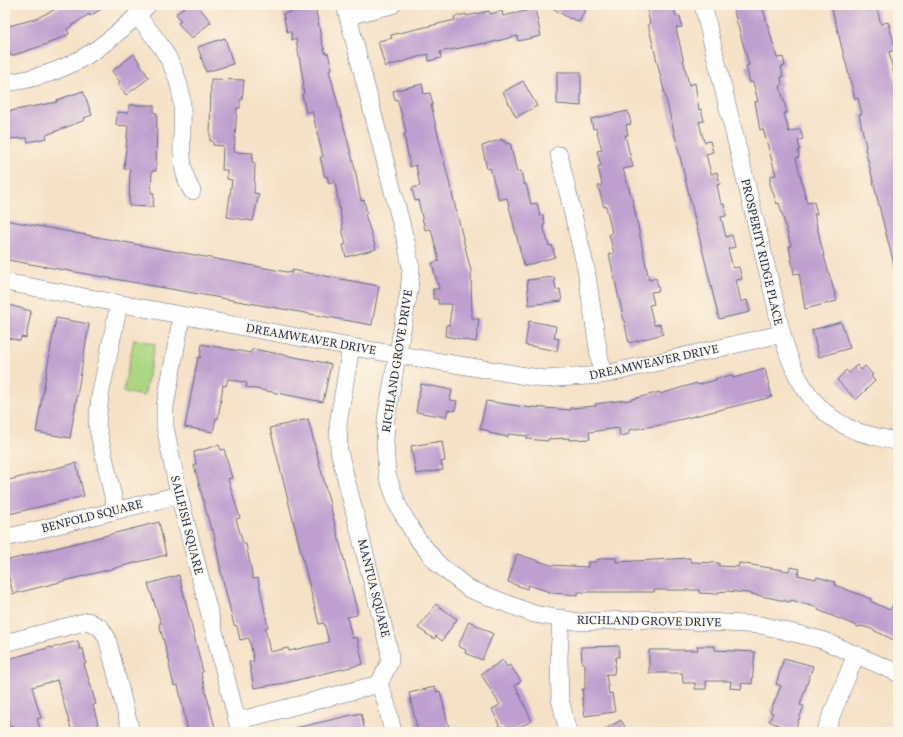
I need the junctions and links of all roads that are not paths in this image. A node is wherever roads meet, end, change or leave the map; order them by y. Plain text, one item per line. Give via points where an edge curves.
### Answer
1 (392, 5) edge
2 (703, 5) edge
3 (143, 11) edge
4 (346, 11) edge
5 (5, 83) edge
6 (559, 155) dead end
7 (192, 192) dead end
8 (5, 282) edge
9 (119, 304) junction
10 (182, 315) junction
11 (781, 334) junction
12 (351, 346) junction
13 (397, 354) junction
14 (602, 375) junction
15 (898, 442) edge
16 (179, 495) junction
17 (116, 510) junction
18 (5, 538) edge
19 (562, 618) junction
20 (5, 643) edge
21 (856, 654) junction
22 (898, 673) edge
23 (379, 684) junction
24 (239, 726) edge
25 (130, 732) edge
26 (394, 732) edge
27 (568, 732) edge
28 (824, 732) edge

1 - 4 street
2 - 11 street, PROSPERITY RIDGE PLACE
3 - 5 street via 96,51 68,67 30,80
3 - 7 street via 170,60 178,81 182,106 183,170
4 - 13 street, RICHLAND GROVE DRIVE via 411,269
6 - 14 street via 586,269
8 - 9 street, DREAMWEAVER DRIVE
9 - 10 street, DREAMWEAVER DRIVE
9 - 17 street via 100,396 97,426
10 - 12 street, DREAMWEAVER DRIVE
10 - 16 street, SAILFISH SQUARE via 165,406 165,427
11 - 14 street, DREAMWEAVER DRIVE
11 - 15 street, PROSPERITY RIDGE PLACE via 794,372 818,406 856,431
12 - 13 street, DREAMWEAVER DRIVE
12 - 23 street, MANTUA SQUARE via 343,389 339,451 389,649 390,661
13 - 14 street, DREAMWEAVER DRIVE via 544,378
13 - 19 street, RICHLAND GROVE DRIVE via 386,419 388,474 398,506 416,537 438,564 469,589 534,614
16 - 17 street, BENFOLD SQUARE
16 - 24 street, SAILFISH SQUARE
17 - 18 street, BENFOLD SQUARE
19 - 21 street, RICHLAND GROVE DRIVE via 580,622 653,619 761,625 822,640
19 - 27 street via 559,658 560,699
20 - 25 street via 88,622 101,628 107,638
21 - 22 street, RICHLAND GROVE DRIVE
21 - 28 street
23 - 24 street
23 - 26 street

